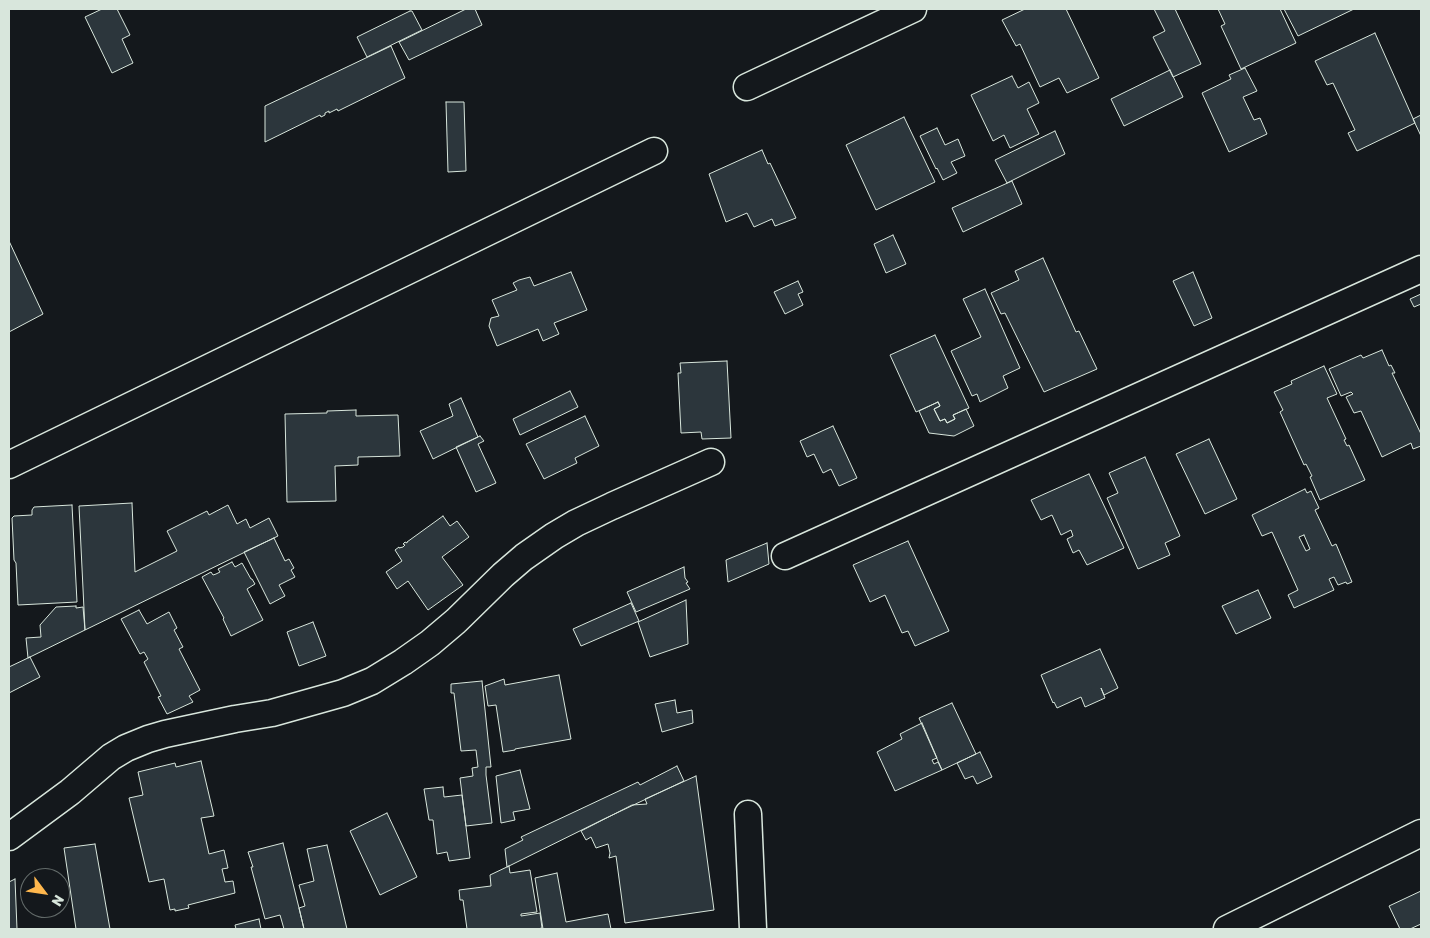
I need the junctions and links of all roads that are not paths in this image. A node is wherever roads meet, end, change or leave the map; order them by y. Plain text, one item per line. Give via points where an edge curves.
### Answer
1 (913, 9) edge
2 (747, 87) dead end
3 (654, 151) dead end
4 (1421, 268) edge
5 (711, 462) dead end
6 (9, 465) edge
7 (785, 556) dead end
8 (748, 814) dead end
9 (1421, 833) edge
10 (9, 838) edge
11 (753, 929) edge
12 (1227, 929) edge

1 - 2 street
3 - 6 street
4 - 7 street
5 - 10 street via 554,536 503,575 430,643 372,681 343,693 272,713 165,734 126,748
8 - 11 street
9 - 12 street

